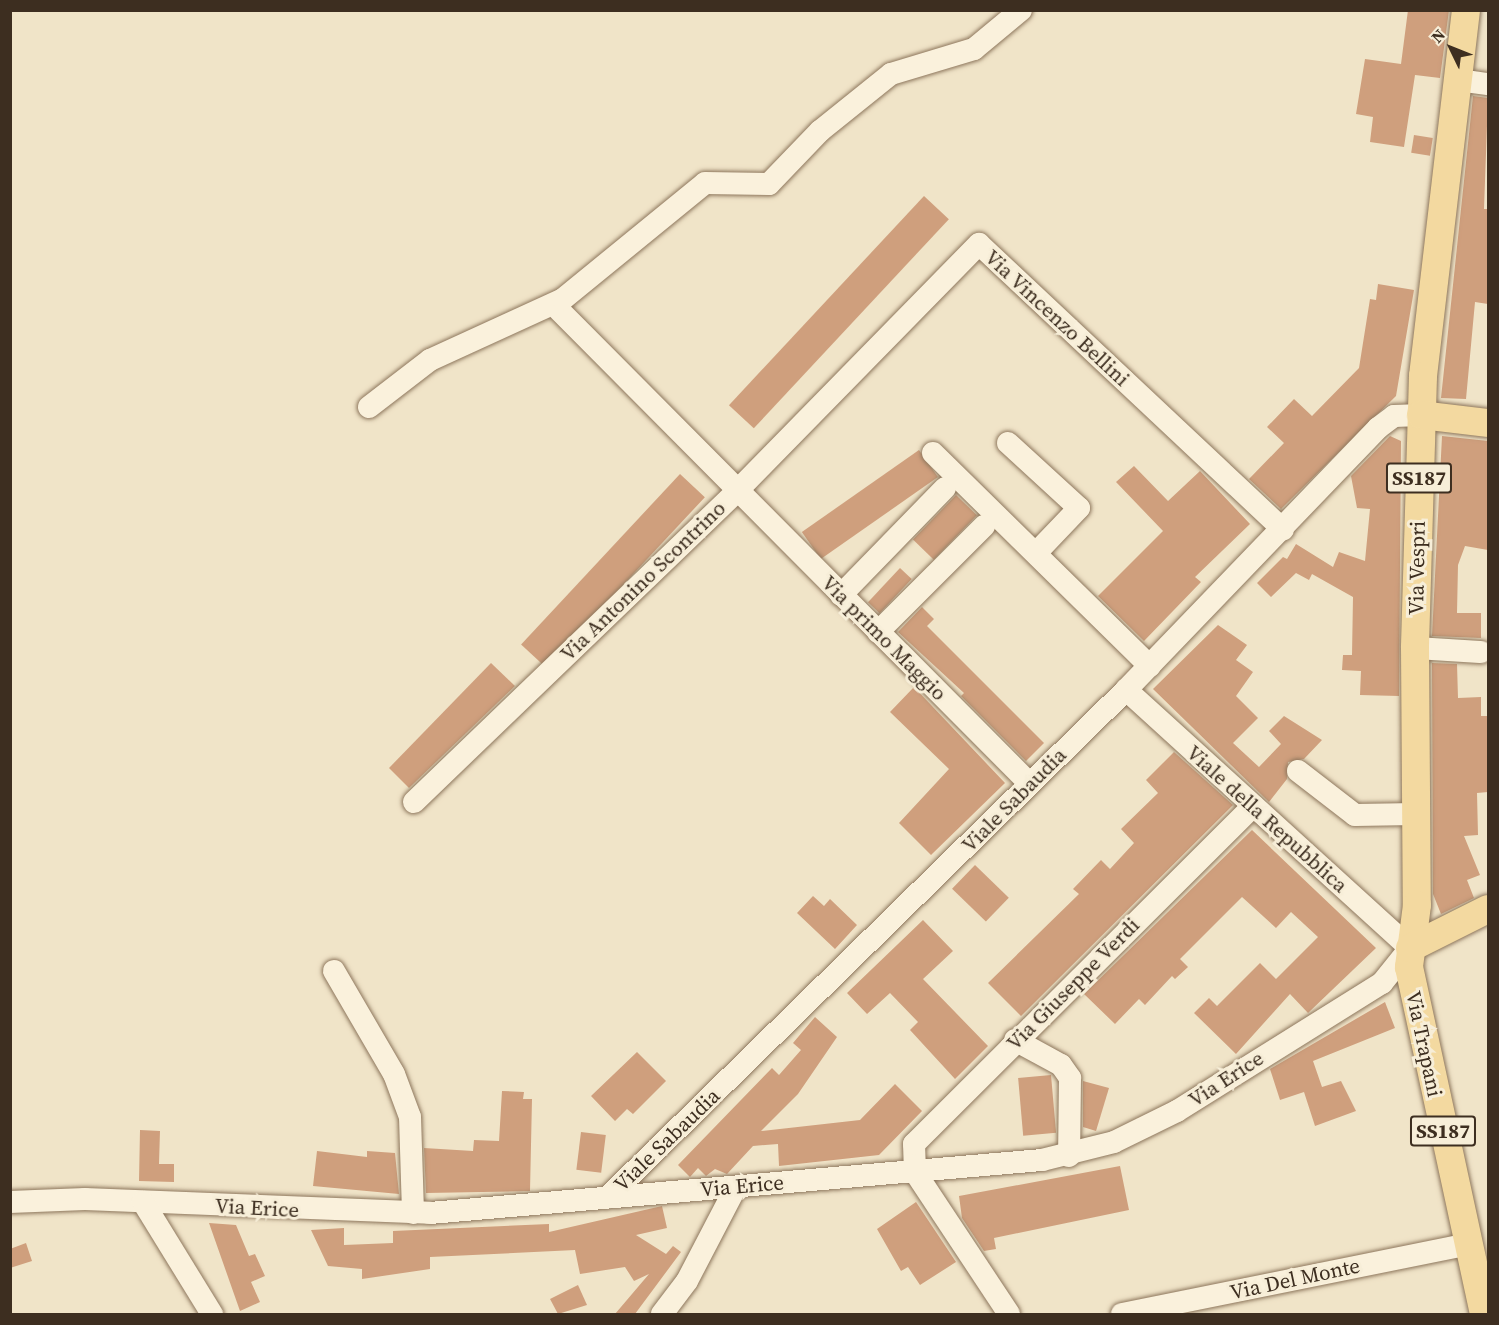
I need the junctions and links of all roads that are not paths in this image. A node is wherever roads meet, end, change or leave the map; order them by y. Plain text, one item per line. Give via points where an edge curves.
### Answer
1 (1021, 10) edge
2 (1466, 10) edge
3 (1458, 80) junction
4 (1488, 84) edge
5 (554, 305) junction
6 (369, 407) dead end
7 (1421, 415) junction
8 (1488, 423) edge
9 (1008, 443) dead end
10 (933, 453) dead end
11 (945, 488) dead end
12 (737, 491) junction
13 (984, 526) dead end
14 (1283, 529) junction
15 (1036, 554) junction
16 (841, 595) junction
17 (878, 632) junction
18 (1415, 648) junction
19 (1481, 652) dead end
20 (1150, 666) junction
21 (1126, 690) junction
22 (1298, 771) dead end
23 (1030, 784) junction
24 (414, 802) dead end
25 (1253, 806) junction
26 (1416, 814) junction
27 (1488, 909) edge
28 (1410, 948) junction
29 (334, 971) dead end
30 (1382, 983) junction
31 (1412, 994) junction
32 (1015, 1040) junction
33 (1069, 1156) junction
34 (915, 1172) junction
35 (736, 1187) junction
36 (609, 1197) junction
37 (10, 1202) edge
38 (143, 1202) junction
39 (413, 1213) junction
40 (1468, 1244) junction
41 (1483, 1285) edge
42 (212, 1314) edge
43 (662, 1314) edge
44 (1009, 1314) edge
45 (1122, 1314) edge
46 (1484, 1314) edge

1 - 5 street via 974,49 891,74 820,131 769,184 705,183
2 - 3 main road, Via Vespri / SS187
3 - 4 street
3 - 7 main road, Via Vespri / SS187
5 - 6 street via 430,360
5 - 12 street, Via Antonino Scontrino
7 - 8 main road
7 - 14 street, Viale Sabaudia via 1394,416 1378,428
7 - 18 main road, Via Vespri / SS187
9 - 15 street via 1079,508
10 - 15 street
11 - 16 street
12 - 14 street, Via Vincenzo Bellini via 979,244
12 - 16 street, Via primo Maggio
12 - 24 street, Via Antonino Scontrino
13 - 17 street
14 - 20 street, Viale Sabaudia
15 - 20 street
16 - 17 street, Via primo Maggio
17 - 23 street, Via primo Maggio
18 - 19 street
18 - 26 main road, Via Vespri / SS187
20 - 21 street, Viale Sabaudia
21 - 23 street, Viale Sabaudia
21 - 25 street, Viale della Repubblica
22 - 26 street via 1355,815
23 - 36 street, Viale Sabaudia
25 - 28 street, Viale della Repubblica
25 - 32 street, Via Giuseppe Verdi
26 - 28 main road, Via Vespri / SS187 via 1416,905
27 - 28 main road
28 - 30 street, Via Erice
28 - 31 main road, Via Trapani / SS187
29 - 39 street via 394,1074 410,1117
30 - 31 street
30 - 33 street, Via Erice via 1177,1111 1114,1142
31 - 40 main road, Via Trapani / SS187
32 - 33 street via 1061,1065 1070,1078
32 - 34 street, Via Giuseppe Verdi via 914,1144
33 - 34 street, Via Erice
34 - 35 street, Via Erice
34 - 44 street
35 - 36 street, Via Erice
35 - 43 street via 687,1281
36 - 39 street, Via Erice
37 - 38 street, Via Erice
38 - 39 street, Via Erice
38 - 42 street
40 - 41 main road, Via Trapani / SS187
40 - 45 street, Via Del Monte
41 - 46 main road, Via Trapani / SS187

